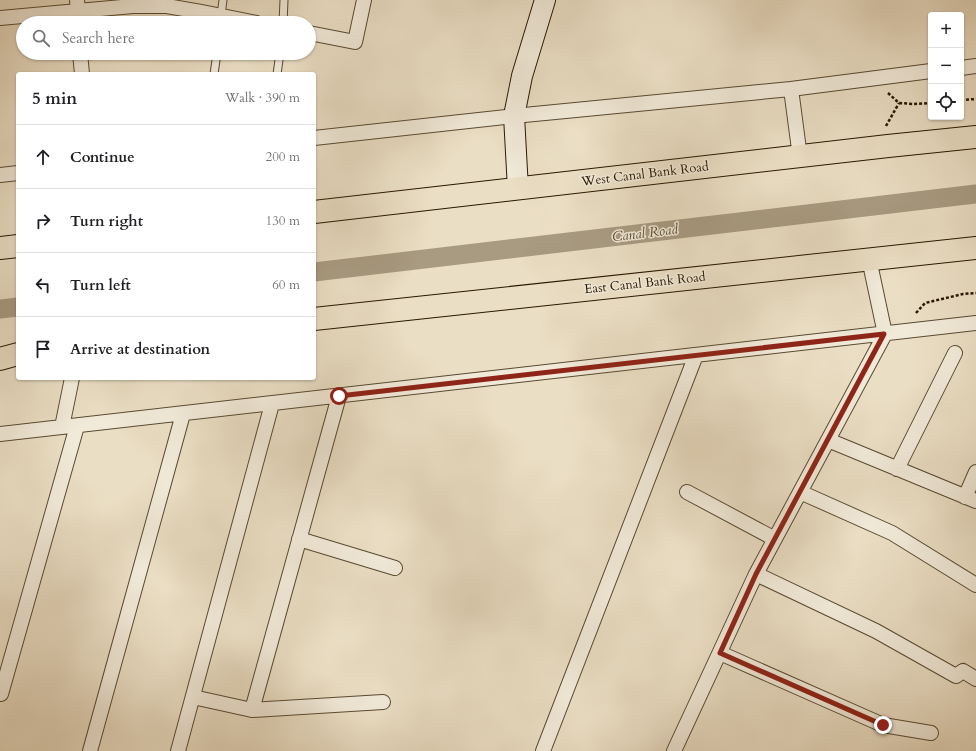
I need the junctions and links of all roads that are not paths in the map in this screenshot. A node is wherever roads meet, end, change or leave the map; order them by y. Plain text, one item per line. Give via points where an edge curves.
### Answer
1 (224, 0) edge
2 (284, 0) edge
3 (364, 0) edge
4 (545, 0) edge
5 (78, 11) edge
6 (22, 16) edge
7 (209, 16) edge
8 (221, 16) edge
9 (283, 16) edge
10 (16, 17) edge
11 (0, 18) edge
12 (316, 34) edge
13 (81, 60) edge
14 (215, 60) edge
15 (279, 60) edge
16 (976, 66) edge
17 (964, 68) edge
18 (928, 71) edge
19 (82, 72) edge
20 (214, 72) edge
21 (277, 72) edge
22 (791, 89) junction
23 (514, 116) junction
24 (316, 138) edge
25 (976, 138) edge
26 (800, 157) junction
27 (16, 173) edge
28 (0, 175) edge
29 (518, 189) junction
30 (316, 212) edge
31 (16, 246) edge
32 (0, 248) edge
33 (976, 248) edge
34 (869, 259) junction
35 (316, 319) edge
36 (976, 323) edge
37 (892, 333) junction
38 (955, 353) dead end
39 (16, 355) edge
40 (696, 355) junction
41 (0, 359) edge
42 (72, 380) edge
43 (339, 396) junction
44 (272, 404) junction
45 (183, 414) junction
46 (77, 426) junction
47 (62, 427) junction
48 (0, 434) edge
49 (828, 440) junction
50 (897, 469) junction
51 (976, 472) edge
52 (687, 492) dead end
53 (800, 492) junction
54 (970, 499) edge
55 (299, 539) junction
56 (775, 539) junction
57 (395, 568) dead end
58 (756, 574) junction
59 (976, 585) edge
60 (720, 653) junction
61 (976, 679) edge
62 (1, 694) dead end
63 (193, 697) junction
64 (383, 702) dead end
65 (252, 710) junction
66 (931, 733) dead end
67 (90, 751) edge
68 (178, 751) edge
69 (543, 751) edge
70 (674, 751) edge

1 - 8 lane
2 - 9 lane
3 - 12 street via 355,42
4 - 23 street via 522,76
5 - 6 street
5 - 7 street via 167,6
10 - 11 street
13 - 19 street
14 - 20 lane
15 - 21 lane
16 - 17 street
18 - 22 street
22 - 23 street
22 - 26 street
23 - 24 street
23 - 29 street
25 - 26 highway, West Canal Bank Road
26 - 29 highway, West Canal Bank Road
27 - 28 street
29 - 30 highway, West Canal Bank Road
31 - 32 highway
33 - 34 highway, East Canal Bank Road
34 - 35 highway, East Canal Bank Road
34 - 37 street
36 - 37 street
37 - 40 street
37 - 49 street
38 - 50 street
39 - 41 highway
40 - 43 street
40 - 69 street
42 - 47 street
43 - 44 street
43 - 55 street
44 - 45 street
44 - 63 street
45 - 46 street
45 - 67 street
46 - 47 street
46 - 62 street
47 - 48 street
49 - 50 street
49 - 53 street
50 - 54 street
51 - 54 street
52 - 56 street
53 - 56 street
53 - 59 street via 892,533
55 - 57 street
55 - 65 street
56 - 58 street
58 - 60 street
58 - 61 street via 876,631 956,676 963,671
60 - 66 street via 883,725
60 - 70 street
63 - 65 street
63 - 68 street
64 - 65 street

